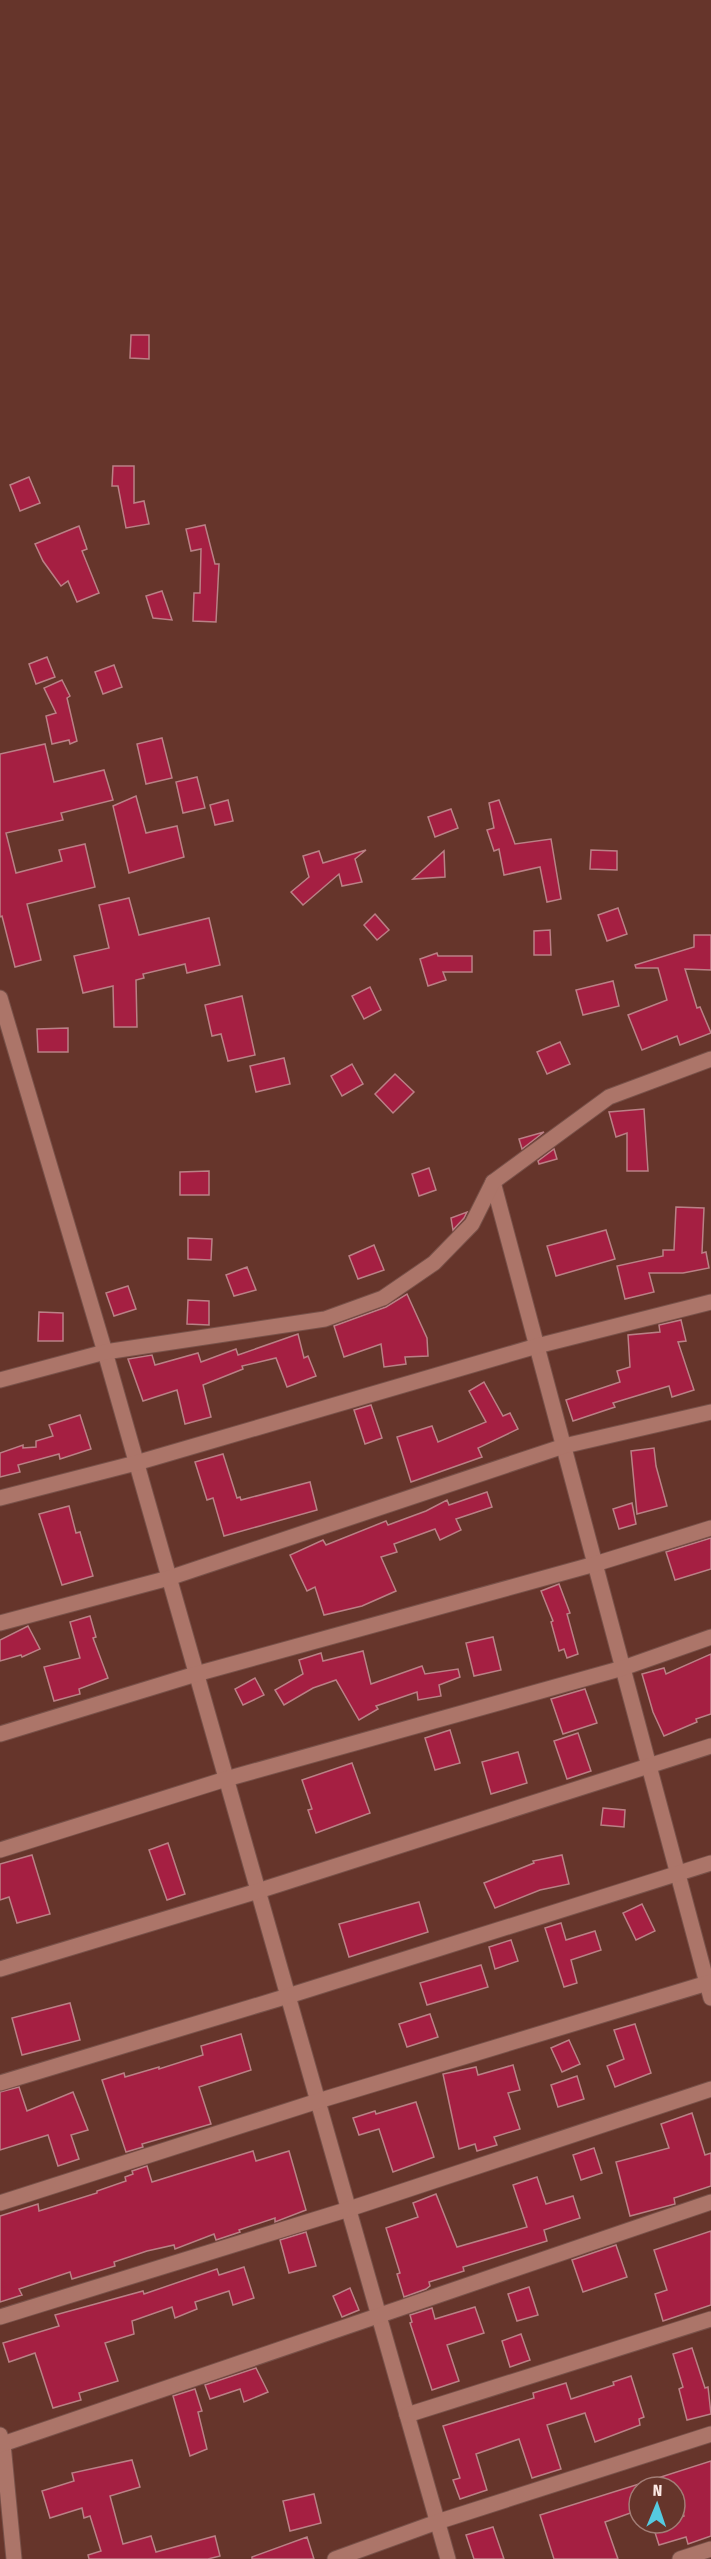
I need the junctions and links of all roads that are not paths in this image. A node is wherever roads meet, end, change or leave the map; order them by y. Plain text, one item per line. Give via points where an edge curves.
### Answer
1 (0, 998) edge
2 (711, 1059) edge
3 (494, 1182) junction
4 (711, 1302) edge
5 (537, 1346) junction
6 (105, 1352) junction
7 (0, 1380) edge
8 (711, 1412) edge
9 (564, 1446) junction
10 (136, 1463) junction
11 (0, 1498) edge
12 (711, 1528) edge
13 (595, 1564) junction
14 (169, 1578) junction
15 (0, 1623) edge
16 (711, 1637) edge
17 (623, 1668) junction
18 (196, 1674) junction
19 (0, 1734) edge
20 (711, 1746) edge
21 (649, 1767) junction
22 (226, 1779) junction
23 (0, 1850) edge
24 (711, 1863) edge
25 (678, 1874) junction
26 (258, 1891) junction
27 (0, 1969) edge
28 (710, 1987) edge
29 (288, 1996) junction
30 (0, 2083) edge
31 (711, 2089) edge
32 (318, 2102) junction
33 (711, 2202) edge
34 (0, 2203) edge
35 (349, 2210) junction
36 (379, 2315) junction
37 (0, 2317) edge
38 (711, 2319) edge
39 (407, 2415) junction
40 (711, 2434) edge
41 (1, 2441) edge
42 (437, 2522) junction
43 (711, 2549) edge
44 (14, 2559) edge
45 (335, 2559) edge
46 (448, 2559) edge
47 (680, 2559) edge

1 - 6 street
2 - 3 street via 609,1097
3 - 5 street
3 - 6 street via 472,1224 434,1263 383,1299 325,1319
4 - 5 street
5 - 9 street
5 - 10 street
6 - 7 street
6 - 10 street
8 - 9 street
9 - 13 street
9 - 14 street
10 - 11 street
10 - 14 street
12 - 13 street
13 - 17 street
13 - 18 street
14 - 15 street
14 - 18 street
16 - 17 street
17 - 21 street
17 - 22 street
18 - 19 street
18 - 22 street
20 - 21 street
21 - 25 street
21 - 26 street
22 - 23 street
22 - 26 street
24 - 25 street
25 - 28 street
25 - 29 street
26 - 27 street
26 - 29 street
28 - 32 street
29 - 30 street
29 - 32 street
31 - 35 street
32 - 34 street
32 - 35 street
33 - 36 street
35 - 36 street
35 - 37 street
36 - 39 street
36 - 41 street
38 - 39 street
39 - 42 street
40 - 42 street
41 - 44 street
42 - 45 street
42 - 46 street
43 - 47 street

